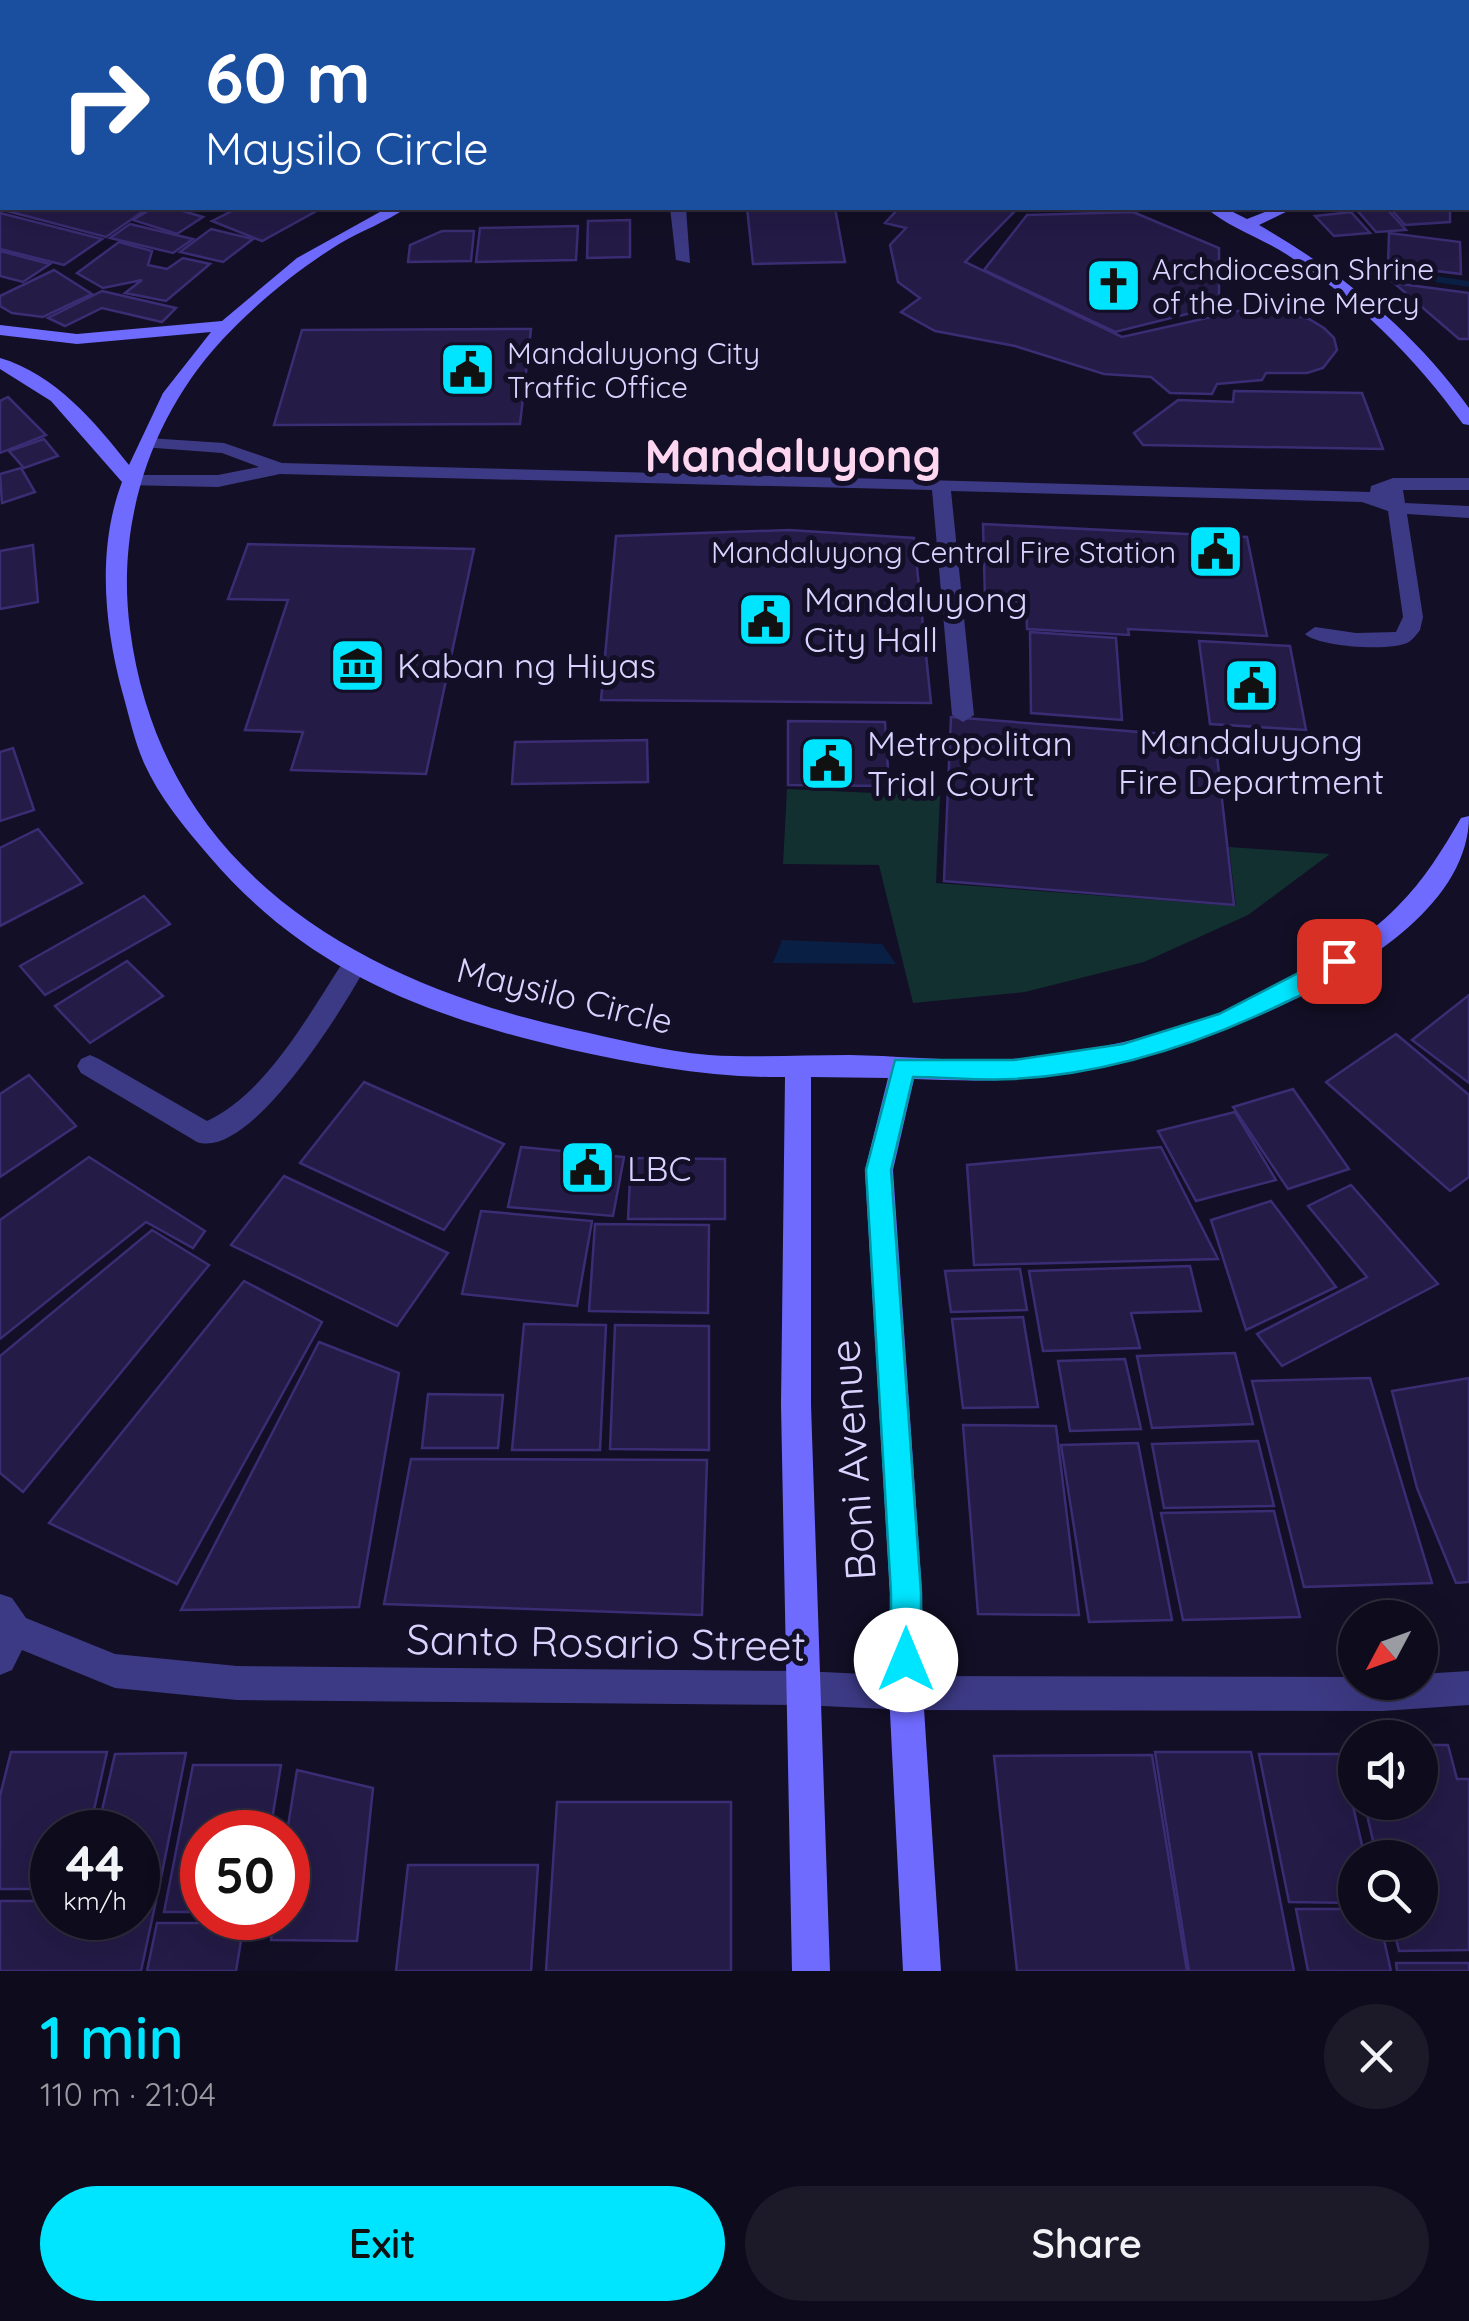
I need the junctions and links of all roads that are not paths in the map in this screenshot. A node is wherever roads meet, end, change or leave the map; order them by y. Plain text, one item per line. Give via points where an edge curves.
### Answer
1 (394, 210) edge
2 (678, 210) edge
3 (1218, 210) edge
4 (1282, 210) edge
5 (1249, 224) junction
6 (684, 260) dead end
7 (227, 326) junction
8 (0, 330) edge
9 (0, 363) edge
10 (1469, 420) edge
11 (148, 443) junction
12 (280, 468) junction
13 (131, 480) junction
14 (941, 484) junction
15 (1392, 484) junction
16 (1469, 484) edge
17 (1364, 496) junction
18 (1396, 508) junction
19 (1469, 512) edge
20 (1315, 634) dead end
21 (963, 715) dead end
22 (1469, 824) edge
23 (356, 963) junction
24 (90, 1066) dead end
25 (798, 1066) junction
26 (904, 1067) junction
27 (4, 1632) edge
28 (802, 1688) junction
29 (1469, 1688) edge
30 (906, 1693) junction
31 (811, 1971) edge
32 (922, 1971) edge

1 - 7 main road, Maysilo Circle via 316,252
2 - 6 street
3 - 5 main road
4 - 5 main road
5 - 10 main road via 1351,290 1406,340
7 - 8 main road via 77,339
7 - 11 main road, Maysilo Circle via 172,392
9 - 13 main road via 52,392
11 - 12 street via 224,448
11 - 13 main road, Maysilo Circle
12 - 13 street via 218,481
12 - 14 street
13 - 23 main road, Maysilo Circle via 118,537 119,649 157,768 198,827 258,892 310,938
14 - 17 street
14 - 21 street
15 - 16 street
15 - 17 street
15 - 18 street
17 - 18 street
18 - 19 street
18 - 20 street via 1410,630 1401,638 1356,640
22 - 26 main road, Maysilo Circle via 1442,871 1398,920 1309,981 1226,1021 1123,1054 1032,1067
23 - 24 street via 254,1105 223,1130 206,1134
23 - 25 main road, Maysilo Circle via 485,1016 587,1043 705,1065
25 - 26 main road, Maysilo Circle
25 - 28 main road, Boni Avenue
26 - 30 main road, Boni Avenue via 878,1170 906,1593
27 - 28 street, Santo Rosario Street via 115,1671 237,1683
28 - 30 street, Santo Rosario Street
28 - 31 main road, Boni Avenue
29 - 30 street, Santo Rosario Street via 1383,1694
30 - 32 main road, Boni Avenue

